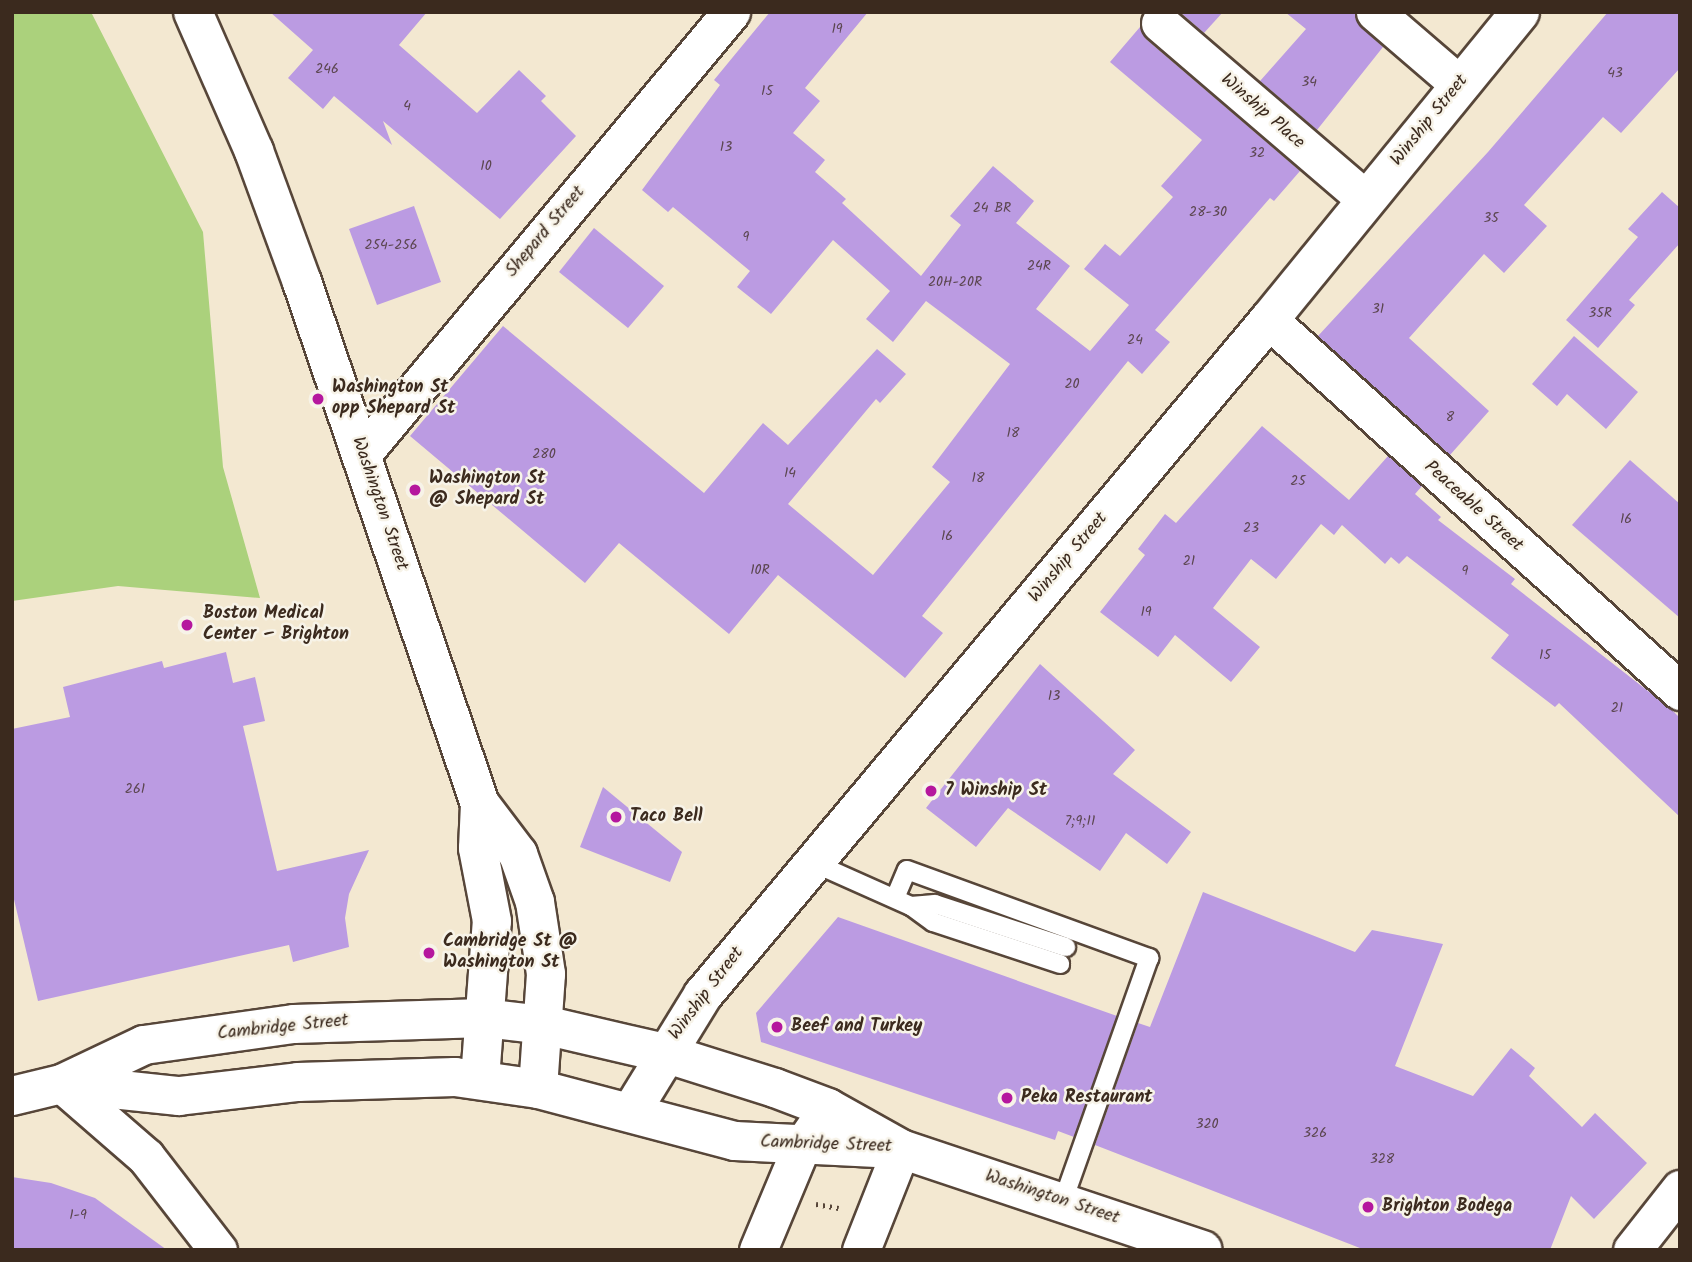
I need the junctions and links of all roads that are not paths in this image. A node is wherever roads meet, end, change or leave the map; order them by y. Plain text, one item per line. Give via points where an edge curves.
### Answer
1 (193, 12) edge
2 (731, 12) edge
3 (1375, 12) edge
4 (1520, 12) edge
5 (1160, 23) dead end
6 (1460, 85) junction
7 (1365, 199) junction
8 (1269, 320) junction
9 (362, 454) junction
10 (1680, 691) edge
11 (480, 804) junction
12 (812, 862) junction
13 (903, 902) junction
14 (1063, 956) dead end
15 (484, 1017) junction
16 (544, 1026) junction
17 (664, 1053) junction
18 (480, 1079) junction
19 (62, 1084) junction
20 (538, 1089) junction
21 (12, 1096) edge
22 (828, 1108) junction
23 (631, 1112) junction
24 (801, 1147) junction
25 (901, 1149) junction
26 (1680, 1189) edge
27 (1063, 1201) junction
28 (218, 1250) edge
29 (758, 1250) edge
30 (861, 1250) edge
31 (1203, 1250) edge
32 (1632, 1250) edge

1 - 9 main road, Washington Street via 254,151
2 - 9 street, Shepard Street
3 - 6 street
4 - 6 main road, Winship Street
5 - 7 street, Winship Place
6 - 7 main road, Winship Street
7 - 8 main road, Winship Street
8 - 10 street, Peaceable Street
8 - 12 main road, Winship Street
9 - 11 main road, Washington Street
11 - 15 main road, Washington Street via 478,848 492,921
11 - 16 main road, Washington Street via 518,854 535,902 545,963
12 - 13 lane
12 - 17 main road, Winship Street via 695,1004
13 - 14 lane via 933,922
13 - 27 lane via 907,870 1149,958
15 - 16 main road, Cambridge Street
15 - 18 main road, Washington Street
15 - 19 main road, Cambridge Street via 293,1024 144,1045
16 - 17 main road, Cambridge Street
16 - 20 main road, Washington Street
17 - 22 main road, Cambridge Street
17 - 23 main road, Winship Street
18 - 19 main road, Cambridge Street via 299,1082 178,1096
18 - 20 main road, Cambridge Street
19 - 21 main road, Cambridge Street
19 - 28 street via 146,1157
20 - 23 main road, Cambridge Street
22 - 24 street
22 - 25 main road, Cambridge Street
23 - 24 main road, Cambridge Street via 735,1141
24 - 25 main road, Cambridge Street
24 - 29 street
25 - 27 main road, Washington Street
25 - 30 street
26 - 32 street
27 - 31 main road, Washington Street

